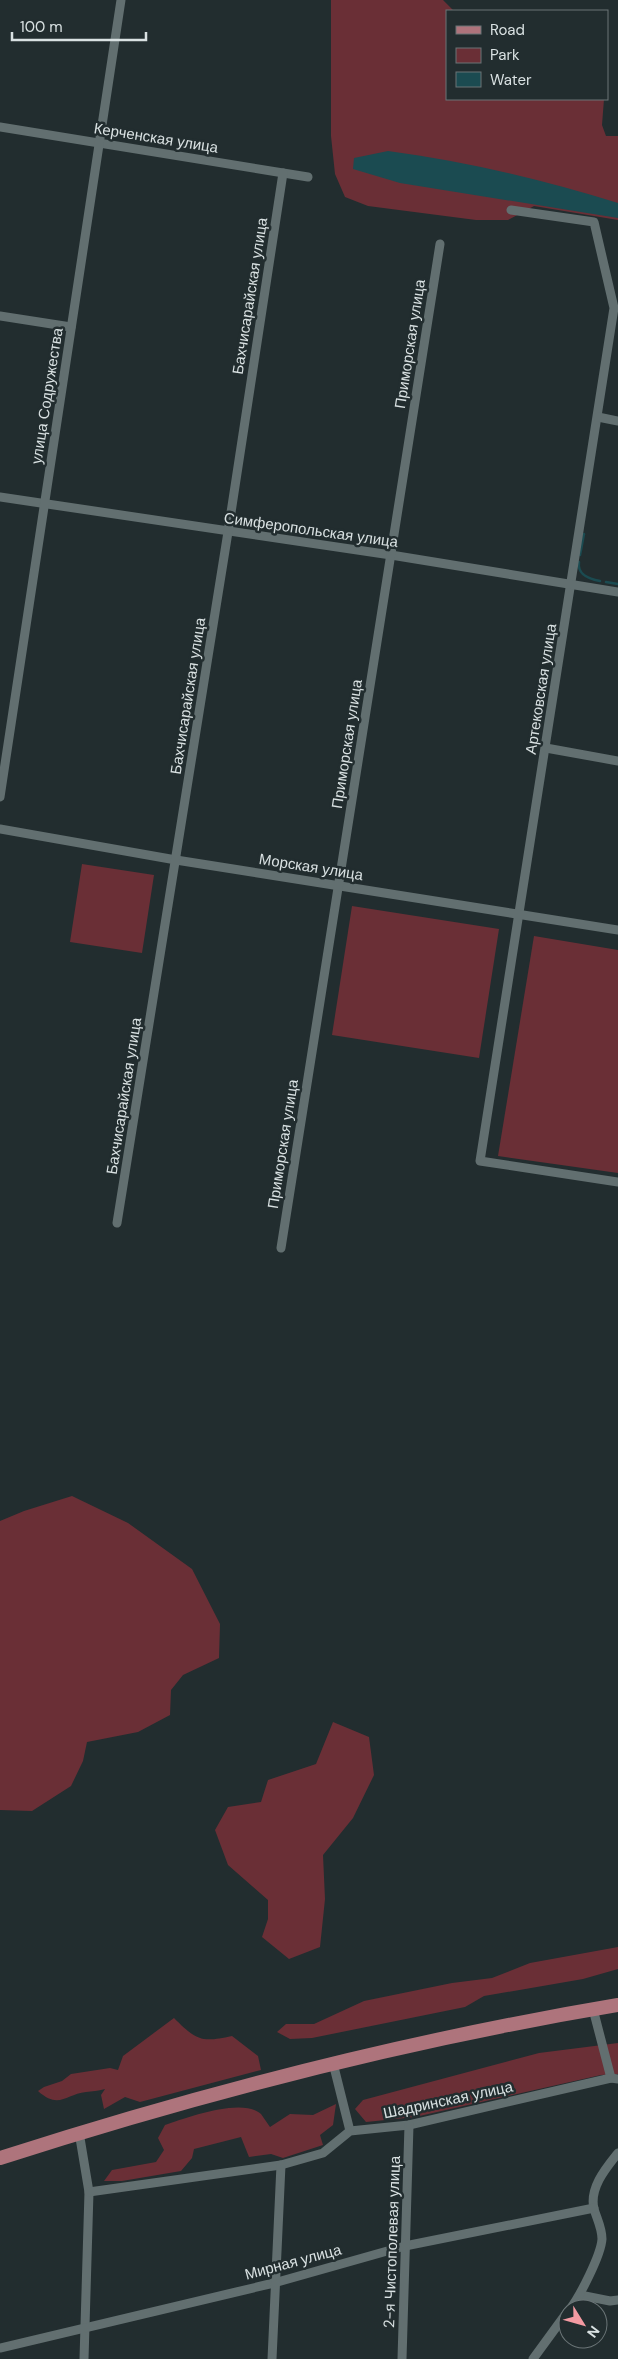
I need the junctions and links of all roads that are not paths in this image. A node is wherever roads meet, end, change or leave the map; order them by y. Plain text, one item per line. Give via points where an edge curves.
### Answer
1 (121, 0) edge
2 (0, 127) edge
3 (100, 143) junction
4 (283, 173) junction
5 (308, 177) dead end
6 (511, 210) dead end
7 (440, 244) dead end
8 (0, 316) edge
9 (71, 328) junction
10 (598, 418) junction
11 (618, 421) edge
12 (0, 497) edge
13 (44, 503) junction
14 (228, 532) junction
15 (391, 555) junction
16 (571, 584) junction
17 (618, 592) edge
18 (546, 748) junction
19 (618, 761) edge
20 (0, 797) edge
21 (0, 829) edge
22 (176, 860) junction
23 (339, 885) junction
24 (519, 914) junction
25 (618, 930) edge
26 (618, 1182) edge
27 (117, 1223) dead end
28 (280, 1248) dead end
29 (618, 2004) edge
30 (593, 2009) junction
31 (333, 2063) junction
32 (615, 2078) edge
33 (409, 2125) junction
34 (350, 2131) junction
35 (79, 2132) junction
36 (618, 2153) edge
37 (0, 2158) edge
38 (281, 2165) junction
39 (89, 2192) junction
40 (594, 2208) junction
41 (405, 2246) junction
42 (274, 2283) junction
43 (580, 2295) junction
44 (577, 2299) edge
45 (618, 2300) edge
46 (558, 2325) edge
47 (84, 2328) junction
48 (0, 2348) edge
49 (84, 2359) edge
50 (272, 2359) edge
51 (402, 2359) edge
52 (533, 2359) edge

1 - 3 street, улица Содружества
2 - 3 street, Керченская улица
3 - 4 street, Керченская улица
3 - 9 street, улица Содружества
4 - 5 street, Керченская улица
4 - 14 street, Бахчисарайская улица
6 - 10 street, Артековская улица via 594,222 614,308
7 - 15 street, Приморская улица
8 - 9 street
9 - 13 street, улица Содружества
10 - 11 street
10 - 16 street, Артековская улица
12 - 13 street, Симферопольская улица
13 - 14 street, Симферопольская улица
13 - 20 street, улица Содружества
14 - 15 street, Симферопольская улица
14 - 22 street, Бахчисарайская улица
15 - 16 street, Симферопольская улица
15 - 23 street, Приморская улица
16 - 17 street, Симферопольская улица
16 - 18 street, Артековская улица
18 - 19 street
18 - 24 street, Артековская улица
21 - 22 street, Морская улица
22 - 23 street, Морская улица
22 - 27 street, Бахчисарайская улица
23 - 24 street, Морская улица
23 - 28 street, Приморская улица
24 - 25 street, Морская улица
24 - 26 street, Артековская улица via 480,1162
29 - 30 main road
30 - 31 main road
30 - 32 street
31 - 34 street
31 - 35 main road
32 - 33 street, Шадринская улица
33 - 34 street, Шадринская улица
33 - 41 street, 2-я Чистополевая улица
34 - 38 street via 323,2153
35 - 37 main road
35 - 39 street
36 - 40 street via 595,2189
38 - 39 street
38 - 42 street
39 - 47 street
40 - 41 street, Мирная улица
40 - 43 street via 602,2242
41 - 42 street, Мирная улица
41 - 51 street, 2-я Чистополевая улица
42 - 47 street, Мирная улица
42 - 50 street
43 - 44 street
43 - 45 street via 610,2302
46 - 52 street
47 - 48 street, Мирная улица
47 - 49 street

